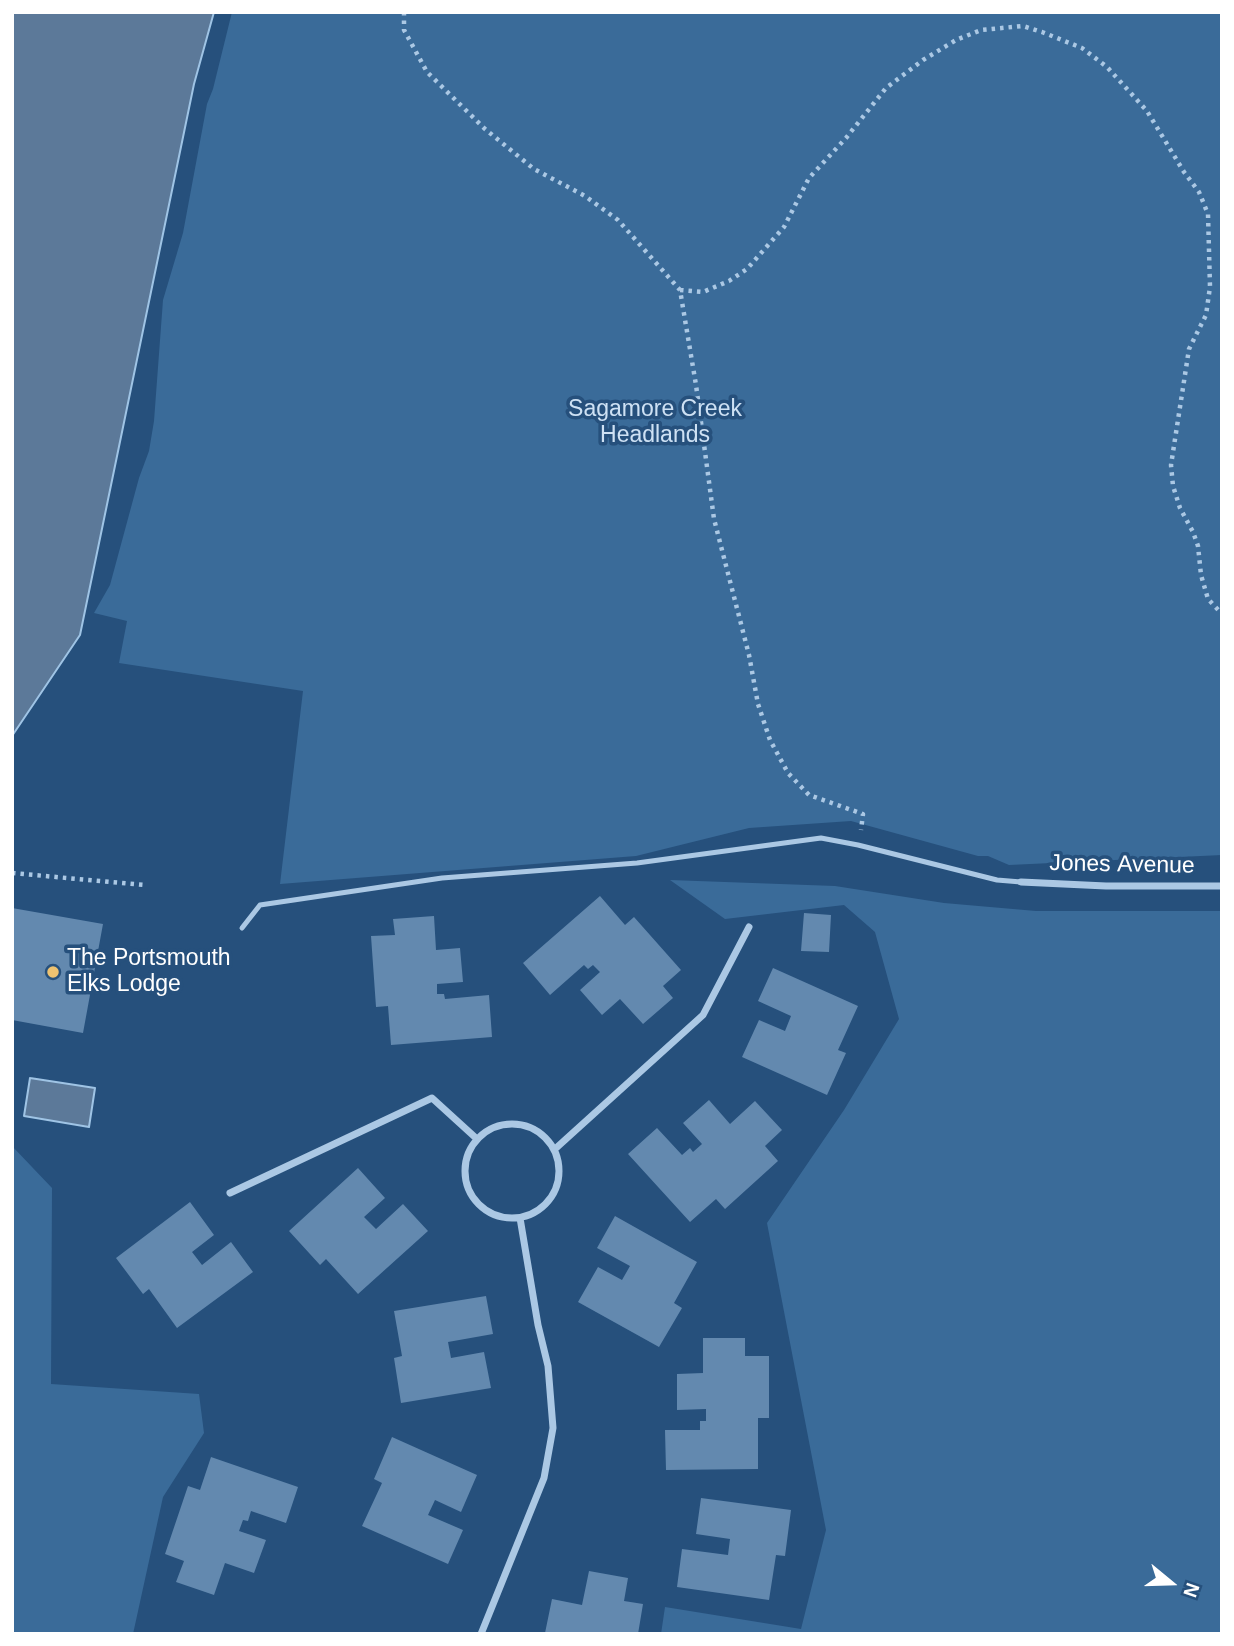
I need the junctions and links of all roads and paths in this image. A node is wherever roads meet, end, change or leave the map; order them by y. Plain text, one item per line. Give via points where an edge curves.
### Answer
1 (404, 12) edge
2 (680, 290) junction
3 (1222, 614) edge
4 (858, 845) junction
5 (12, 873) edge
6 (1021, 882) joint
7 (144, 885) dead end
8 (1222, 886) edge
9 (749, 927) dead end
10 (242, 928) dead end
11 (477, 1139) junction
12 (555, 1149) junction
13 (230, 1193) dead end
14 (520, 1218) junction
15 (481, 1634) edge

1 - 2 path via 404,30 427,72 534,169 618,220
2 - 3 path via 703,292 747,269 784,228 809,178 886,88 956,40 981,30 1023,26 1082,48 1107,67 1147,111 1208,214 1206,315 1189,349 1171,464 1180,508 1198,546 1208,599
2 - 4 path via 714,519 758,704 788,773 809,795 863,814
4 - 6 lane
4 - 10 lane via 821,838 637,863 442,878 260,905
5 - 7 path
6 - 8 street, Jones Avenue
9 - 12 street via 702,1015
11 - 12 street via 494,1127 514,1124 530,1127
11 - 13 street via 432,1098
11 - 14 street via 467,1157 465,1177 472,1197 501,1218
12 - 14 street via 559,1182 551,1199 537,1212
14 - 15 street via 548,1366 553,1428 544,1478

